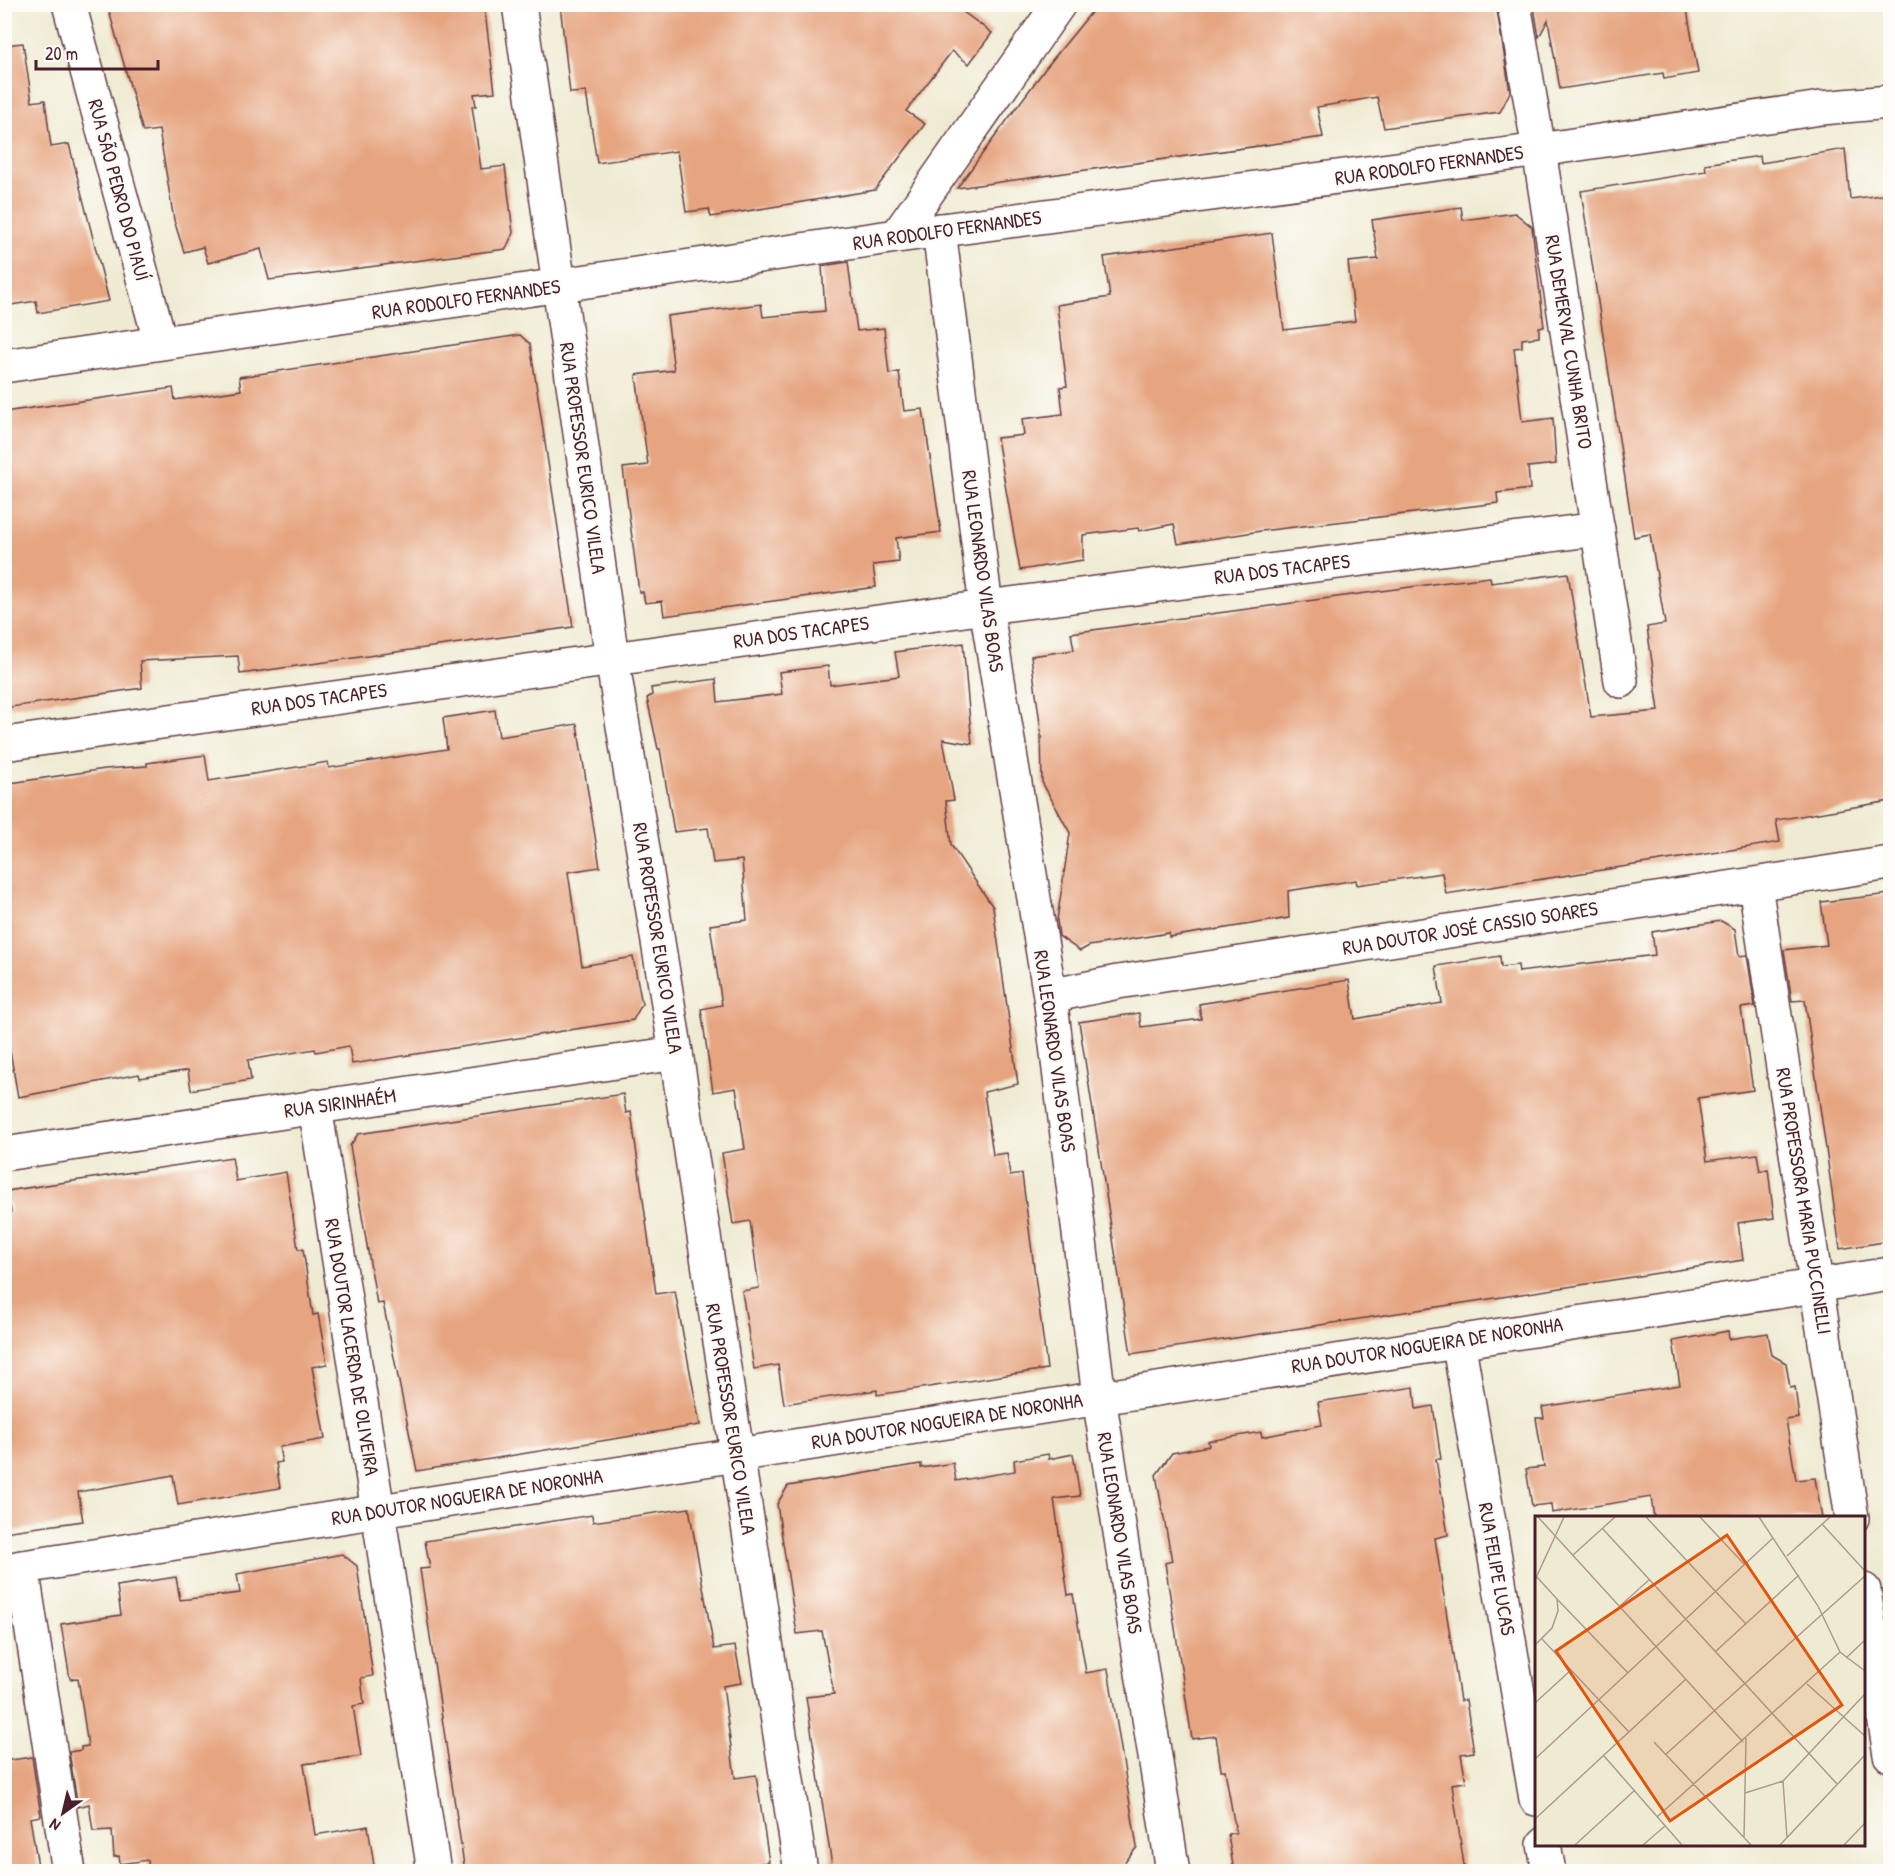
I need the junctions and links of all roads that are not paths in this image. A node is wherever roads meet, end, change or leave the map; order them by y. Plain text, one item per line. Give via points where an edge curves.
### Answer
1 (69, 4) edge
2 (519, 4) edge
3 (1059, 4) edge
4 (1514, 4) edge
5 (1890, 102) edge
6 (1539, 150) junction
7 (939, 230) junction
8 (897, 236) junction
9 (557, 287) junction
10 (160, 341) junction
11 (4, 366) edge
12 (1598, 529) junction
13 (986, 606) junction
14 (612, 658) junction
15 (1621, 681) dead end
16 (4, 744) edge
17 (1890, 862) edge
18 (1755, 885) junction
19 (1050, 996) junction
20 (676, 1053) junction
21 (315, 1106) junction
22 (4, 1154) edge
23 (1890, 1274) edge
24 (1816, 1285) junction
25 (1458, 1340) junction
26 (1099, 1397) junction
27 (736, 1454) junction
28 (377, 1511) junction
29 (1852, 1516) edge
30 (13, 1569) edge
31 (1865, 1597) edge
32 (1882, 1655) edge
33 (1890, 1755) edge
34 (1535, 1793) edge
35 (1544, 1846) edge
36 (69, 1872) edge
37 (434, 1872) edge
38 (801, 1872) edge
39 (1173, 1872) edge
40 (1549, 1872) edge

1 - 10 street, RUA SÃO PEDRO DO PIAUÍ
2 - 9 street, RUA PROFESSOR EURICO VILELA
3 - 8 street
4 - 6 street, RUA DEMERVAL CUNHA BRITO
5 - 6 street, RUA RODOLFO FERNANDES via 1821,108
6 - 7 street, RUA RODOLFO FERNANDES
6 - 12 street, RUA DEMERVAL CUNHA BRITO
7 - 8 street, RUA RODOLFO FERNANDES
7 - 13 street, RUA LEONARDO VILAS BOAS
8 - 9 street, RUA RODOLFO FERNANDES
9 - 10 street, RUA RODOLFO FERNANDES
9 - 14 street, RUA PROFESSOR EURICO VILELA
10 - 11 street, RUA RODOLFO FERNANDES
12 - 13 street, RUA DOS TACAPES
12 - 15 street, RUA DEMERVAL CUNHA BRITO
13 - 14 street, RUA DOS TACAPES
13 - 19 street, RUA LEONARDO VILAS BOAS
14 - 16 street, RUA DOS TACAPES
14 - 20 street, RUA PROFESSOR EURICO VILELA
17 - 18 street, RUA DOUTOR JOSÉ CASSIO SOARES
18 - 19 street, RUA DOUTOR JOSÉ CASSIO SOARES via 1118,982
18 - 24 street, RUA PROFESSORA MARIA PUCCINELLI
19 - 26 street, RUA LEONARDO VILAS BOAS
20 - 21 street, RUA SIRINHAÉM
20 - 27 street, RUA PROFESSOR EURICO VILELA
21 - 22 street, RUA SIRINHAÉM
21 - 28 street, RUA DOUTOR LACERDA DE OLIVEIRA
23 - 24 street, RUA DOUTOR NOGUEIRA DE NORONHA
24 - 25 street, RUA DOUTOR NOGUEIRA DE NORONHA
24 - 29 street, RUA PROFESSORA MARIA PUCCINELLI
25 - 26 street, RUA DOUTOR NOGUEIRA DE NORONHA
25 - 34 street, RUA FELIPE LUCAS
26 - 27 street, RUA DOUTOR NOGUEIRA DE NORONHA
26 - 39 street, RUA LEONARDO VILAS BOAS
27 - 28 street, RUA DOUTOR NOGUEIRA DE NORONHA
27 - 38 street, RUA PROFESSOR EURICO VILELA
28 - 30 street, RUA DOUTOR NOGUEIRA DE NORONHA
28 - 37 street, RUA DOUTOR LACERDA DE OLIVEIRA
30 - 36 street
31 - 32 street
32 - 33 street
35 - 40 street

